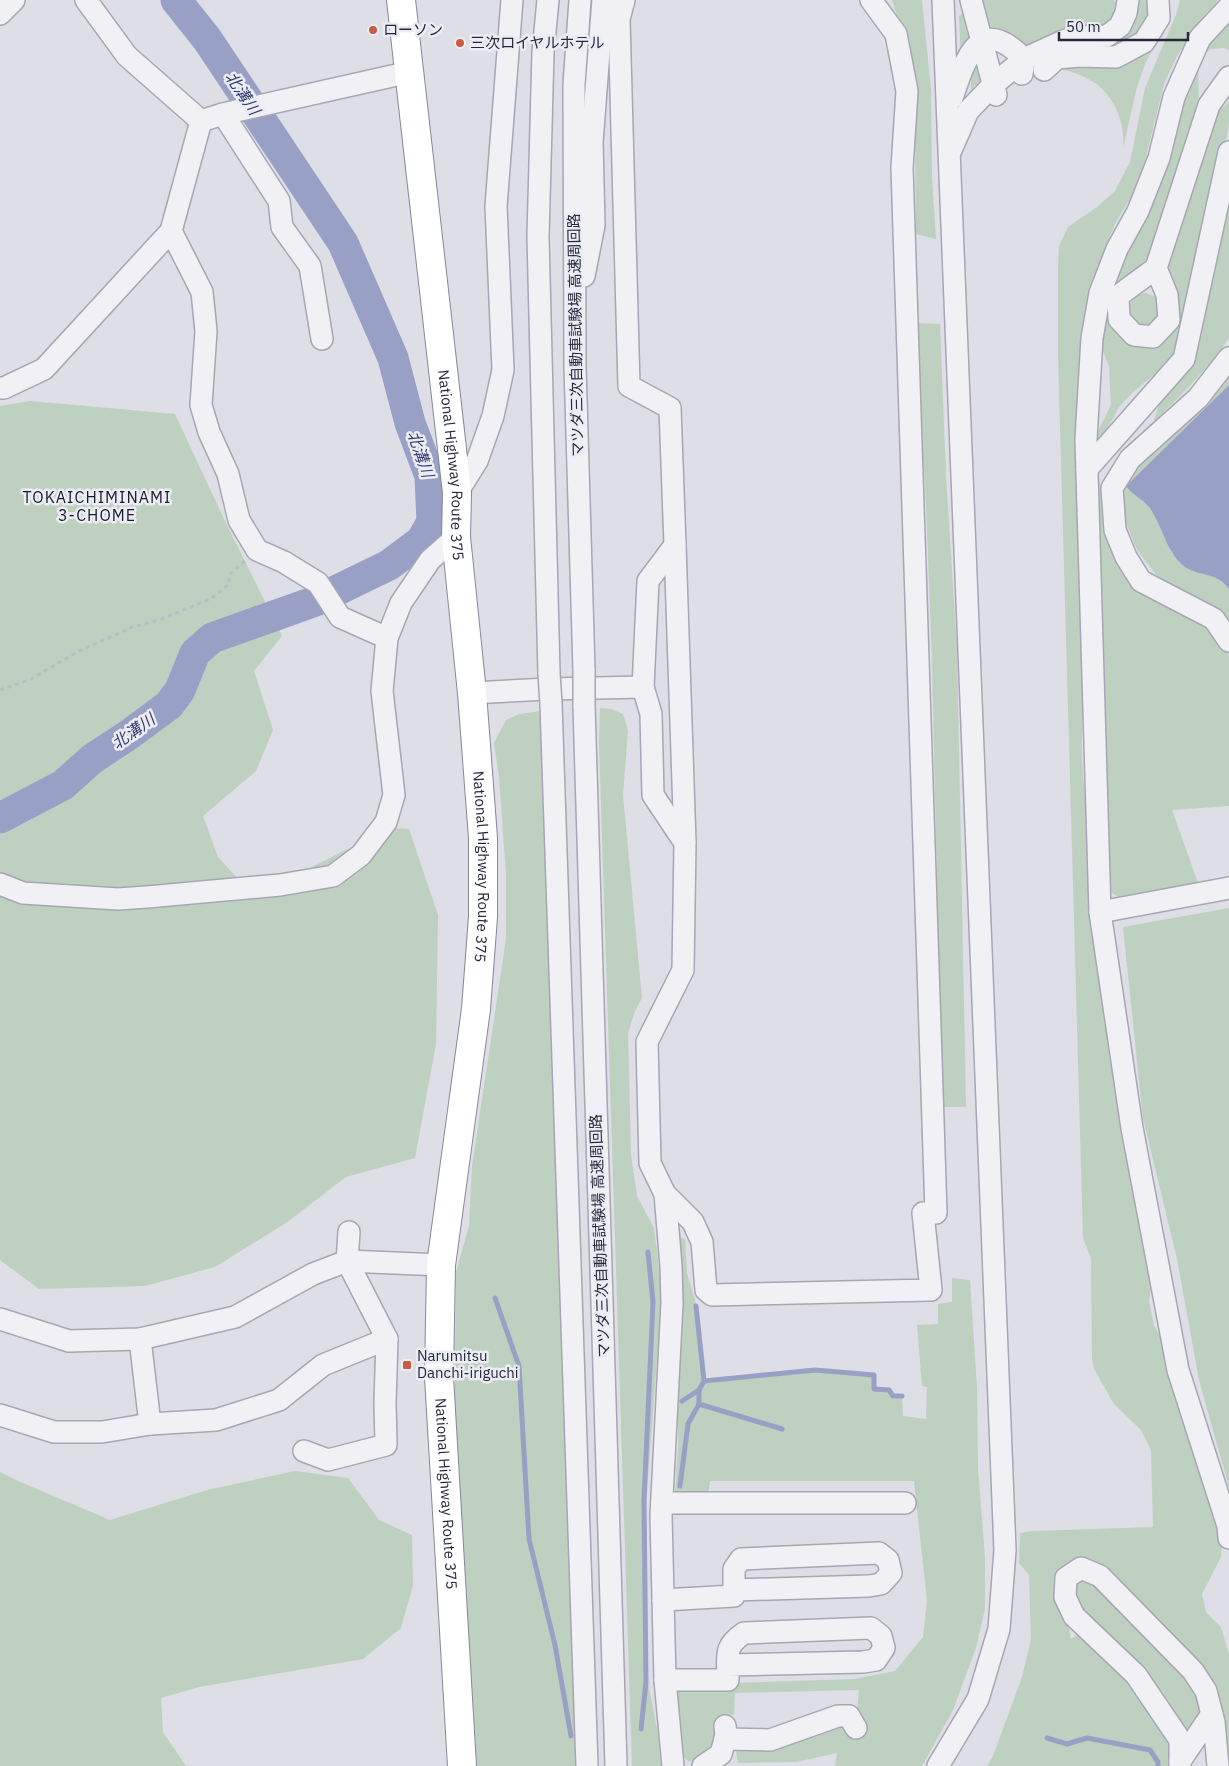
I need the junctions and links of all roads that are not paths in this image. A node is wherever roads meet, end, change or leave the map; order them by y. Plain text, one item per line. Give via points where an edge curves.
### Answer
1 (14, 0) edge
2 (86, 0) edge
3 (401, 0) edge
4 (512, 0) edge
5 (548, 0) edge
6 (580, 0) edge
7 (603, 0) edge
8 (624, 0) edge
9 (871, 0) edge
10 (1128, 0) edge
11 (1158, 0) edge
12 (943, 2) edge
13 (972, 2) edge
14 (1229, 7) edge
15 (0, 14) edge
16 (982, 41) junction
17 (1023, 68) junction
18 (1044, 70) dead end
19 (410, 72) junction
20 (1229, 77) edge
21 (995, 91) junction
22 (947, 110) junction
23 (223, 114) junction
24 (201, 121) junction
25 (1229, 152) edge
26 (949, 154) junction
27 (171, 231) junction
28 (1156, 268) dead end
29 (575, 315) junction
30 (322, 339) dead end
31 (1229, 358) edge
32 (0, 388) edge
33 (1086, 469) junction
34 (457, 493) junction
35 (456, 536) junction
36 (675, 545) junction
37 (387, 638) junction
38 (1229, 641) edge
39 (643, 687) junction
40 (472, 693) junction
41 (685, 843) junction
42 (0, 884) edge
43 (1229, 888) edge
44 (1100, 912) junction
45 (664, 1194) junction
46 (349, 1232) dead end
47 (347, 1261) junction
48 (442, 1266) junction
49 (0, 1319) edge
50 (387, 1338) junction
51 (140, 1339) junction
52 (0, 1414) edge
53 (150, 1424) junction
54 (304, 1451) dead end
55 (662, 1503) junction
56 (905, 1503) dead end
57 (1229, 1538) edge
58 (734, 1590) junction
59 (663, 1600) junction
60 (728, 1665) junction
61 (665, 1680) junction
62 (1212, 1714) junction
63 (856, 1728) dead end
64 (671, 1741) junction
65 (1180, 1763) edge
66 (462, 1766) edge
67 (588, 1766) edge
68 (616, 1766) edge
69 (673, 1766) edge
70 (686, 1766) edge
71 (703, 1766) edge
72 (938, 1766) edge
73 (1218, 1766) edge

1 - 15 street
2 - 24 street via 127,56
3 - 19 highway, National Highway Route 375
4 - 34 street via 496,206 503,370 493,416 477,462
5 - 67 street, bridge via 543,52 538,237
6 - 29 street, マツダ三次自動車試験場 高速周回路 via 574,85
7 - 29 street via 592,142 594,225
8 - 36 street via 619,19 629,386 670,408
9 - 45 street via 896,34 907,91 902,168 936,1203 936,1213 923,1213 931,1290 712,1295 706,1290 702,1242 693,1222
10 - 17 street via 1120,26 1107,36 1075,37 1060,42
11 - 18 street via 1159,18 1144,42 1116,57 1056,58
12 - 22 street
13 - 16 street
14 - 33 street via 1200,38 1174,96 1159,158 1100,293 1092,338
16 - 17 street via 996,40 1011,46
16 - 21 street
16 - 22 street via 971,50
17 - 21 street
19 - 23 street
19 - 34 highway, National Highway Route 375
20 - 28 street via 1209,105
21 - 26 street via 968,112
22 - 26 street
23 - 24 street
23 - 30 street via 279,201 282,227 310,266
24 - 27 street
25 - 33 street via 1184,359
26 - 72 street via 1005,1550 999,1629 978,1699
27 - 32 street via 44,369
27 - 37 street via 202,292 206,331 201,405 228,474 239,520 257,550 318,583 340,617
29 - 68 street, マツダ三次自動車試験場 高速周回路, bridge
31 - 38 street via 1198,398 1130,459 1112,488 1115,530 1141,581 1214,619
33 - 44 street
34 - 35 highway, National Highway Route 375
35 - 37 street via 430,560 401,603
35 - 40 highway, National Highway Route 375
36 - 39 street via 648,581
36 - 41 street
37 - 42 street via 382,692 394,795 386,822 361,855 333,876 118,899 23,893
39 - 40 street
39 - 41 street via 651,714 653,795
40 - 48 highway, National Highway Route 375 via 483,838 483,918 476,1009
41 - 45 street via 684,970 647,1042 650,1163
43 - 44 street
44 - 57 street via 1132,1128 1178,1370 1228,1526
45 - 55 street via 672,1303
46 - 47 street
47 - 48 street
47 - 50 street
47 - 51 street via 313,1274 235,1317
48 - 66 highway, National Highway Route 375 via 439,1377
49 - 51 street via 69,1341
50 - 53 street via 323,1366 279,1400 216,1420
50 - 54 street via 386,1445 328,1460
51 - 53 street
52 - 53 street via 54,1432 102,1432
55 - 56 street
55 - 59 street
58 - 58 street via 734,1569 741,1559 879,1553 888,1560 891,1573 881,1584 869,1586
58 - 59 street via 734,1596
59 - 61 street
60 - 60 street via 732,1642 744,1633 871,1628 882,1636 884,1648 876,1660 863,1662
60 - 61 street via 728,1680
61 - 64 street
62 - 65 street
62 - 65 street via 1206,1691 1193,1671 1100,1576 1081,1568 1066,1578 1065,1598 1074,1616 1136,1675 1180,1740
62 - 73 street
63 - 71 street via 849,1716 838,1716 770,1740 725,1732 721,1754
64 - 69 street
64 - 70 street via 678,1761

